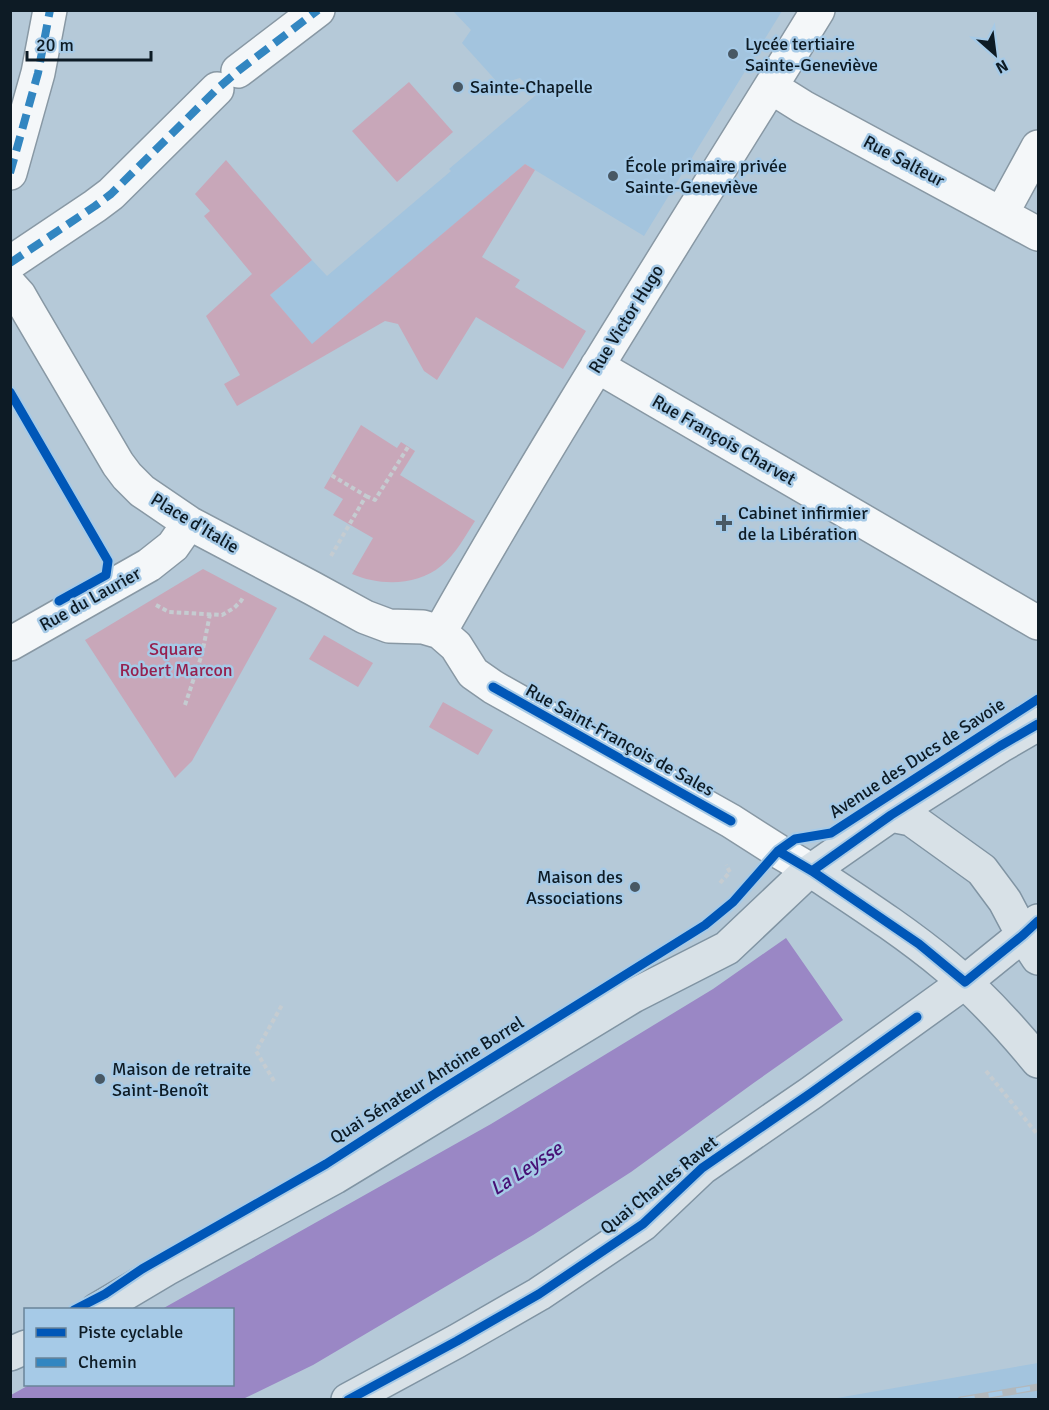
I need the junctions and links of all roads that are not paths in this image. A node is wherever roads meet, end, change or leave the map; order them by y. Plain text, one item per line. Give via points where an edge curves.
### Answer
1 (50, 10) edge
2 (318, 10) edge
3 (818, 10) edge
4 (771, 87) junction
5 (1038, 147) edge
6 (10, 173) edge
7 (1002, 213) junction
8 (1038, 234) edge
9 (10, 263) edge
10 (10, 285) edge
11 (597, 366) junction
12 (189, 523) junction
13 (1038, 623) edge
14 (440, 632) junction
15 (10, 644) edge
16 (1038, 724) edge
17 (891, 815) junction
18 (812, 871) junction
19 (1033, 938) edge
20 (965, 982) junction
21 (1038, 1061) edge
22 (100, 1308) edge
23 (24, 1348) edge
24 (10, 1354) edge
25 (348, 1400) edge

1 - 6 street via 38,73
2 - 9 street via 227,80 111,194
3 - 4 street, Rue Victor Hugo
4 - 7 street, Rue Salteur
4 - 11 street, Rue Victor Hugo
5 - 7 street
7 - 8 street, Rue Salteur
10 - 12 street, Place d'Italie via 127,476
11 - 13 street, Rue François Charvet
11 - 14 street, Rue Victor Hugo
12 - 14 street, Place d'Italie via 365,617 388,626 423,627
12 - 15 street, Rue du Laurier via 173,546 149,565
14 - 18 street, Rue Saint-François de Sales via 456,646 473,673 493,687
16 - 17 main road, Avenue des Ducs de Savoie
17 - 18 main road, Avenue des Ducs de Savoie
17 - 19 main road via 911,819 982,870
18 - 20 main road via 919,944
18 - 22 main road, Quai Sénateur Antoine Borrel via 727,948 633,996 335,1177
19 - 20 main road
20 - 21 main road
20 - 25 main road, Quai Charles Ravet via 702,1168 643,1224 540,1294
23 - 24 main road

